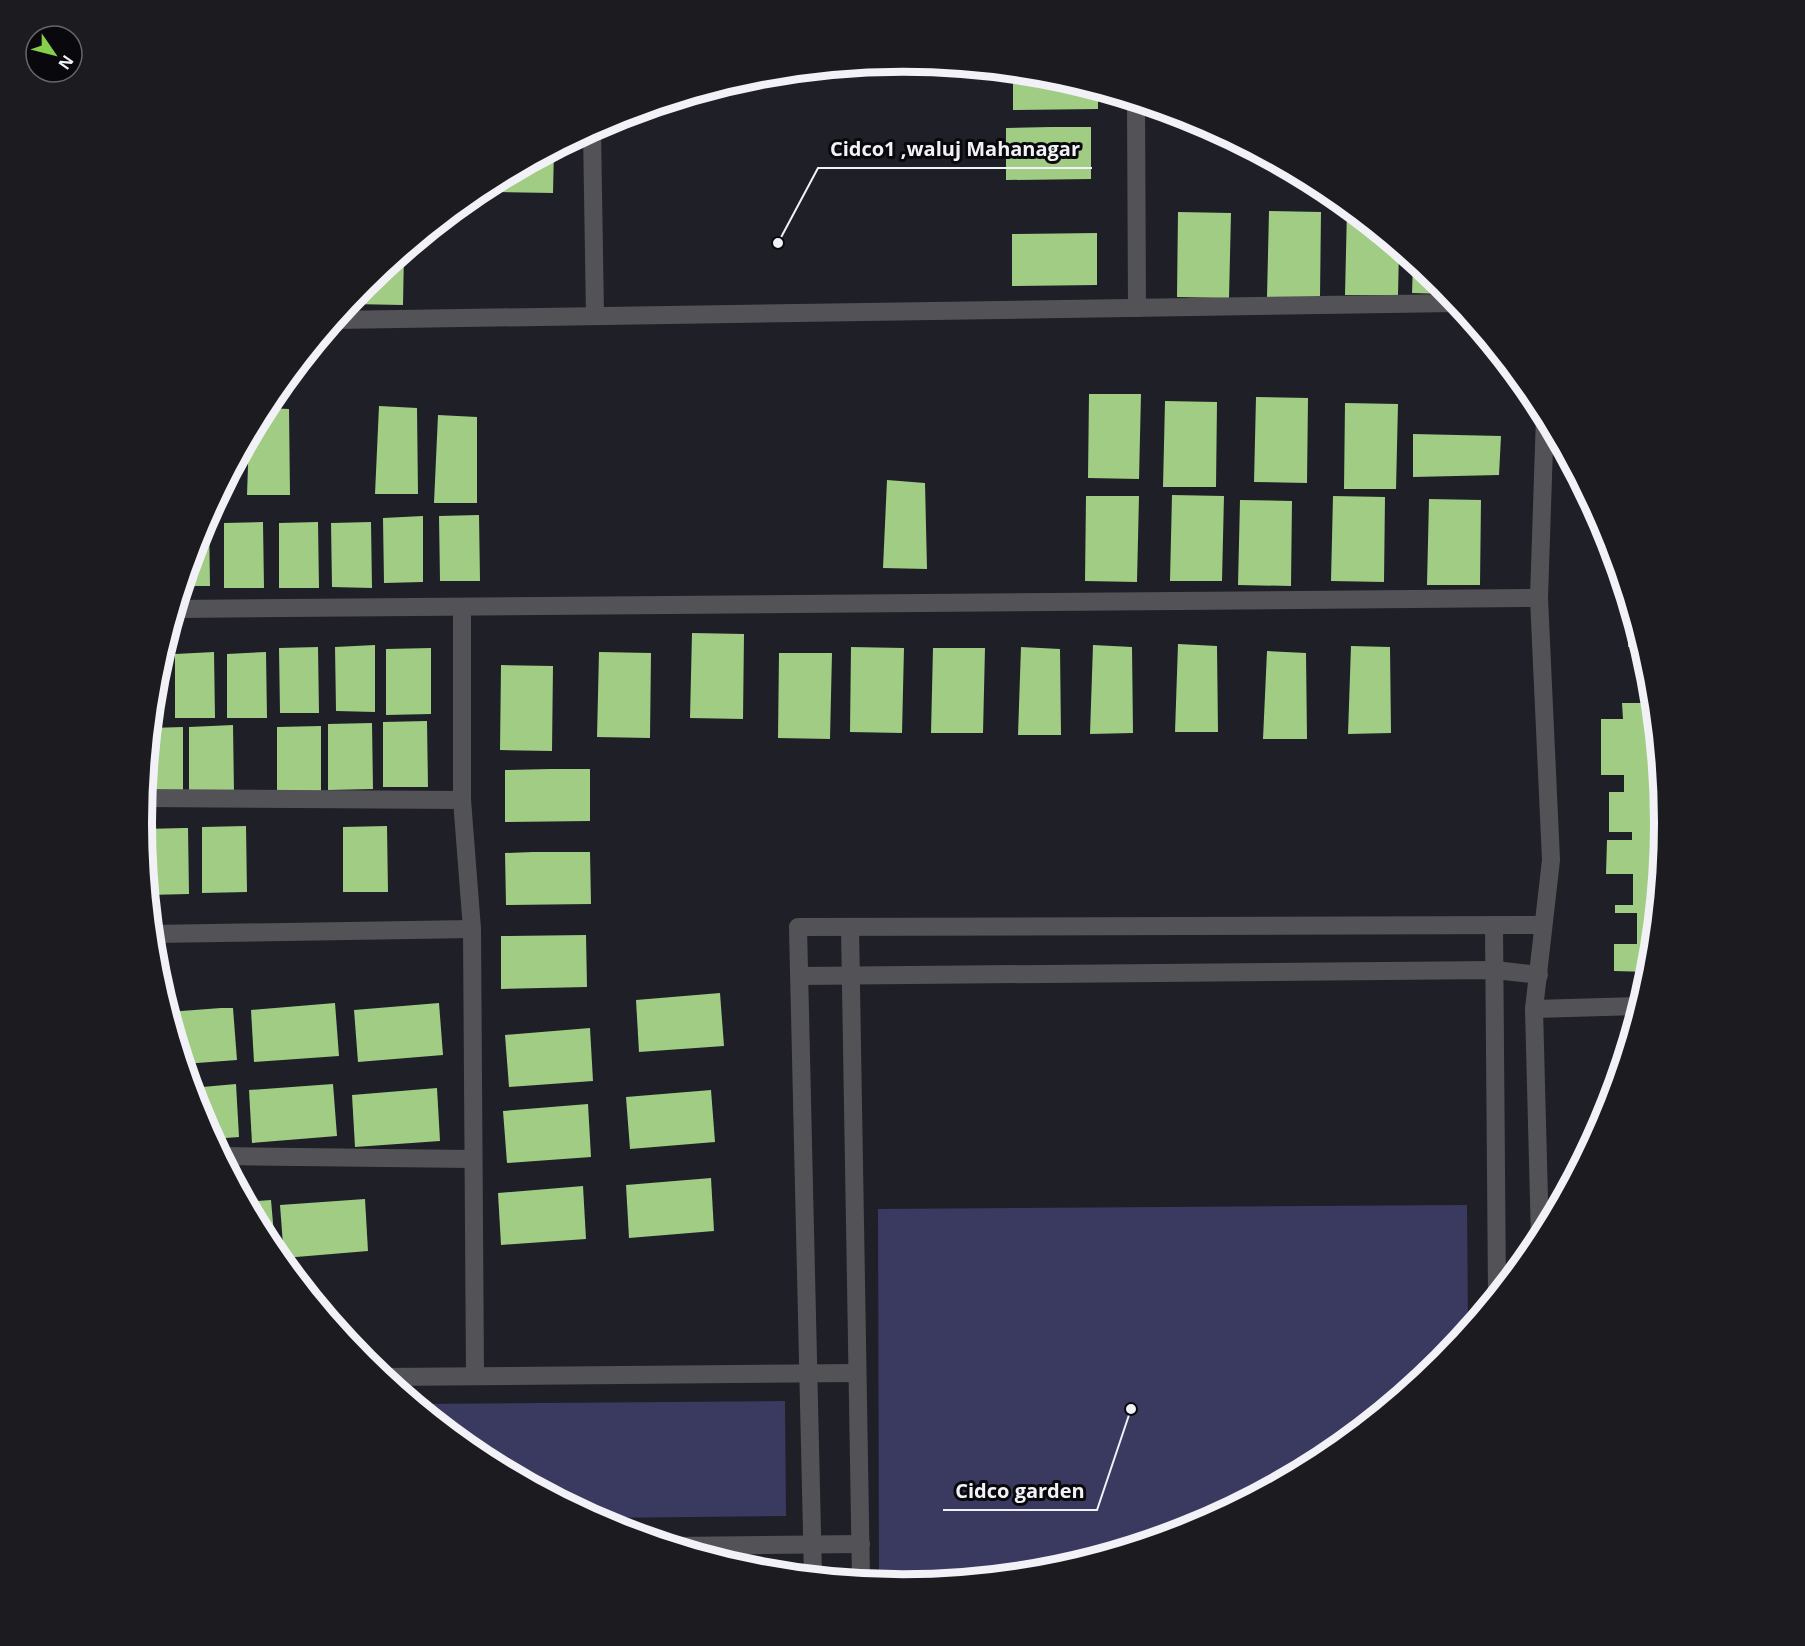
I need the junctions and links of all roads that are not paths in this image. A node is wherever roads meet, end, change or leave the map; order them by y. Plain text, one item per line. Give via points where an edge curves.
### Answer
1 (1136, 110) edge
2 (592, 139) edge
3 (1444, 303) edge
4 (1137, 308) junction
5 (595, 316) junction
6 (345, 320) edge
7 (1544, 434) edge
8 (1539, 598) junction
9 (462, 607) junction
10 (183, 609) edge
11 (153, 798) edge
12 (462, 800) junction
13 (1494, 925) junction
14 (1542, 925) junction
15 (850, 927) junction
16 (472, 929) junction
17 (160, 934) edge
18 (1495, 970) junction
19 (1539, 975) junction
20 (800, 976) junction
21 (850, 976) junction
22 (1631, 1006) edge
23 (1534, 1009) junction
24 (230, 1156) edge
25 (472, 1159) junction
26 (1540, 1220) edge
27 (1497, 1281) edge
28 (808, 1373) junction
29 (857, 1373) junction
30 (475, 1376) junction
31 (395, 1377) edge
32 (812, 1544) junction
33 (861, 1544) junction
34 (700, 1546) edge
35 (813, 1569) edge
36 (861, 1572) edge

1 - 4 street
2 - 5 street
3 - 4 street
4 - 5 street
5 - 6 street
7 - 8 street
8 - 9 street
8 - 14 street via 1551,861
9 - 10 street
9 - 12 street
11 - 12 street
12 - 16 street
13 - 14 street
13 - 15 street
13 - 18 street
14 - 19 street
15 - 20 street via 798,927
15 - 21 street
16 - 17 street
16 - 25 street
18 - 19 street
18 - 21 street
18 - 27 street
19 - 23 street
20 - 21 street
20 - 28 street
21 - 29 street
22 - 23 street
23 - 26 street
24 - 25 street
25 - 30 street
28 - 29 street
28 - 30 street
28 - 32 street
29 - 33 street
30 - 31 street
32 - 33 street
32 - 34 street
32 - 35 street
33 - 36 street

